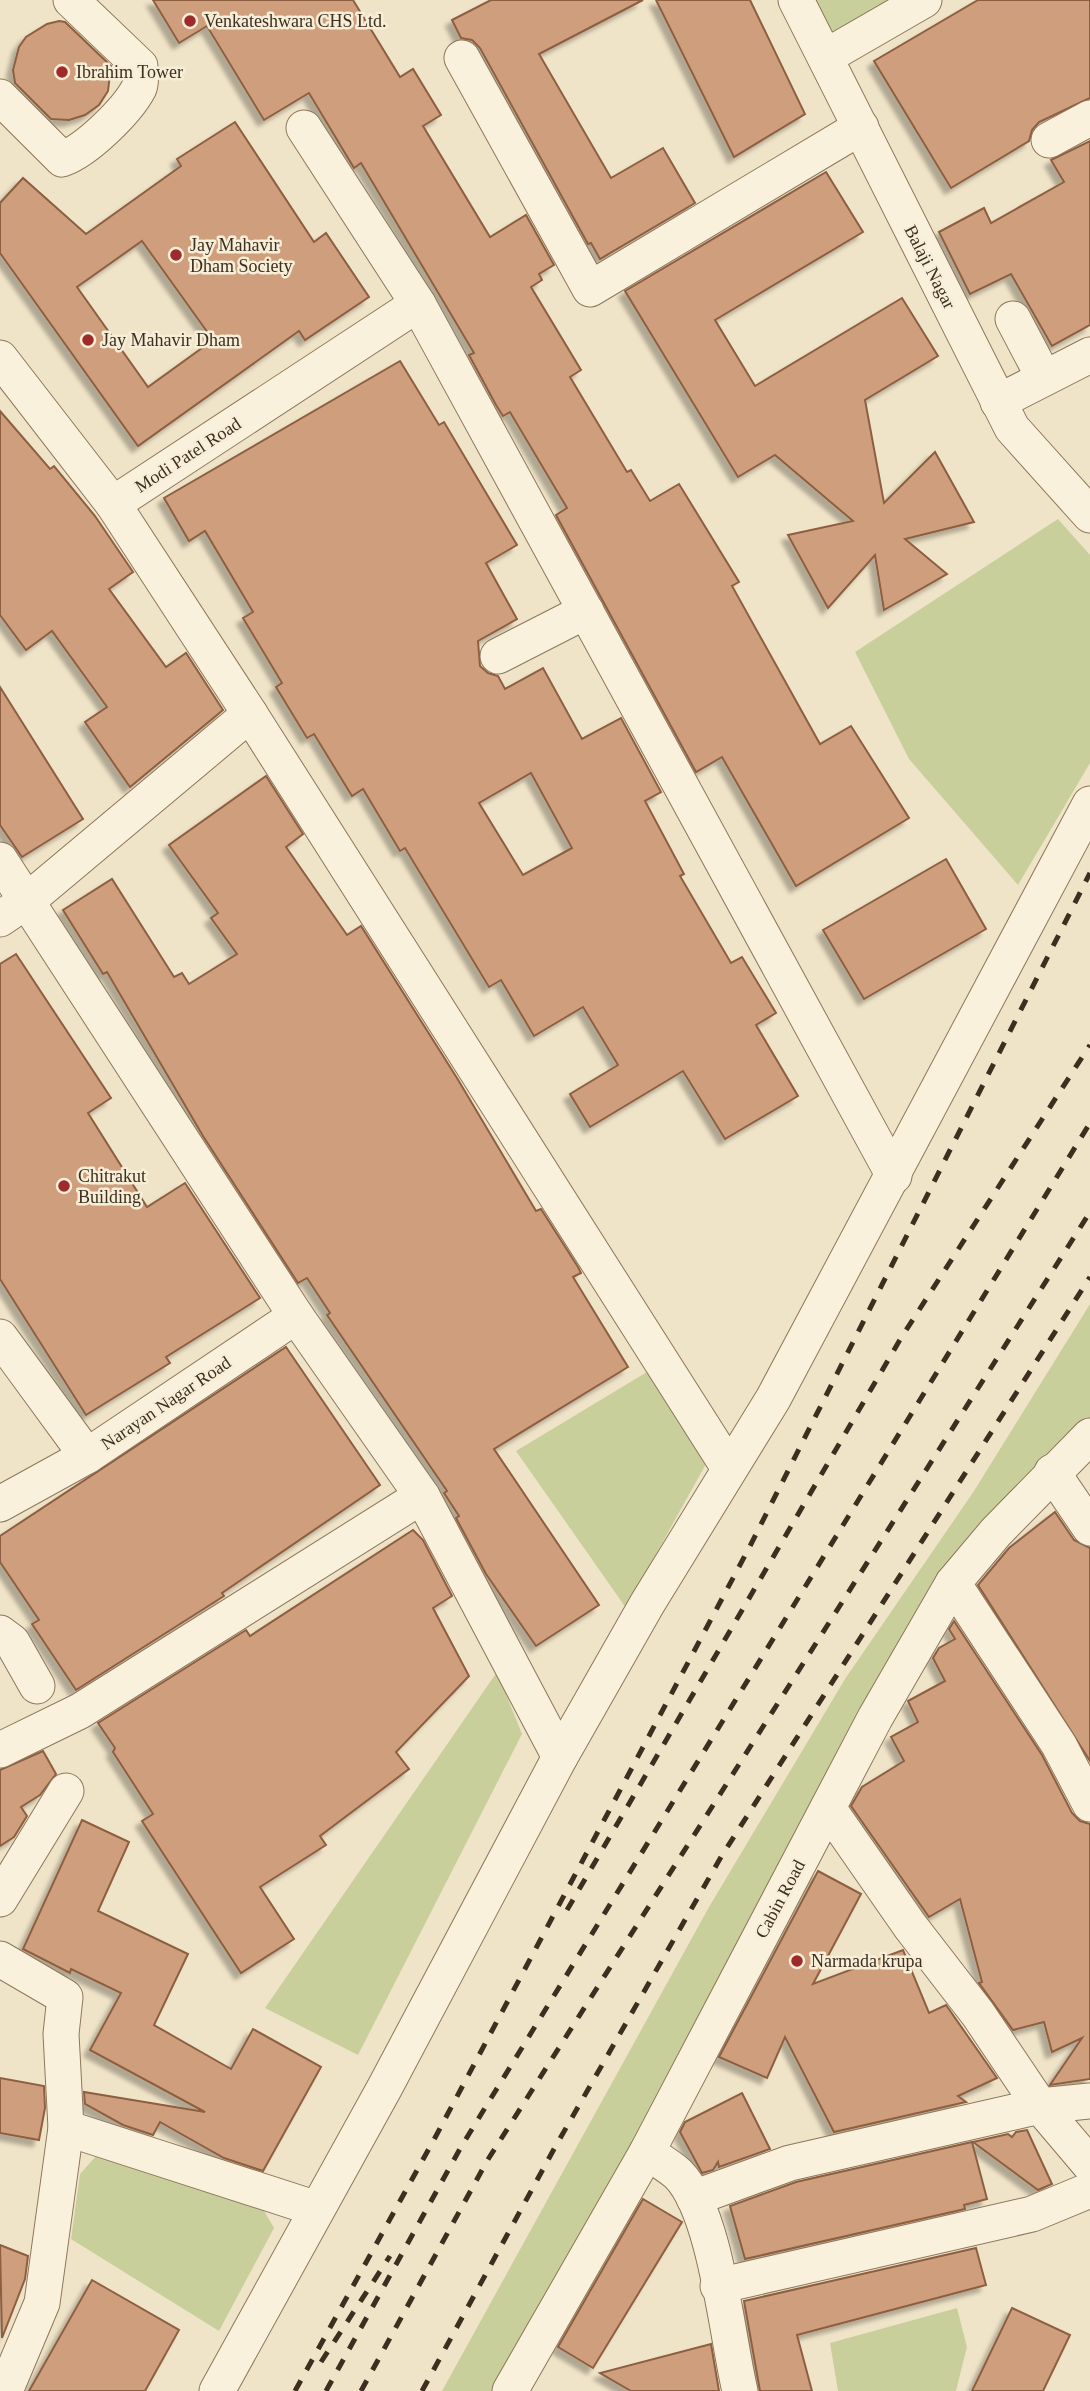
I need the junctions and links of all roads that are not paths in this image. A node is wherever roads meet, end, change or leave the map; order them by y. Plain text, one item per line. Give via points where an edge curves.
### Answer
1 (71, 0) edge
2 (796, 0) edge
3 (924, 0) edge
4 (827, 56) junction
5 (462, 58) dead end
6 (0, 97) edge
7 (1090, 118) edge
8 (861, 127) junction
9 (304, 128) dead end
10 (1049, 141) dead end
11 (418, 304) junction
12 (1013, 319) dead end
13 (1090, 355) edge
14 (0, 358) edge
15 (1044, 378) junction
16 (998, 402) junction
17 (113, 504) junction
18 (1090, 515) edge
19 (586, 611) junction
20 (498, 656) dead end
21 (250, 714) junction
22 (1090, 804) edge
23 (0, 860) edge
24 (14, 910) edge
25 (894, 1176) junction
26 (296, 1316) junction
27 (0, 1338) edge
28 (1090, 1436) edge
29 (87, 1455) junction
30 (729, 1468) junction
31 (1052, 1472) junction
32 (422, 1496) junction
33 (0, 1504) edge
34 (1090, 1528) edge
35 (953, 1583) junction
36 (0, 1633) edge
37 (37, 1686) dead end
38 (0, 1751) edge
39 (560, 1757) junction
40 (66, 1791) dead end
41 (1090, 1804) edge
42 (828, 1808) junction
43 (0, 1899) edge
44 (0, 1959) edge
45 (1090, 2101) edge
46 (1040, 2106) junction
47 (66, 2128) junction
48 (647, 2152) junction
49 (1090, 2165) edge
50 (1090, 2190) edge
51 (694, 2197) junction
52 (317, 2209) junction
53 (718, 2286) junction
54 (5, 2391) edge
55 (217, 2391) edge
56 (510, 2391) edge
57 (740, 2391) edge

1 - 6 street via 140,66 140,86 119,114 75,155 62,159
2 - 4 street, Balaji Nagar
3 - 4 street
4 - 8 street, Balaji Nagar
5 - 8 street via 590,289
7 - 10 street
8 - 16 street, Balaji Nagar
9 - 11 street
11 - 17 street, Modi Patel Road
11 - 19 street
12 - 15 street
13 - 15 street
14 - 17 street
15 - 16 street
16 - 18 street, Balaji Nagar via 1012,428
17 - 21 street
19 - 20 street
19 - 25 street
21 - 24 street
21 - 30 street
22 - 25 street
23 - 24 street
24 - 26 street
25 - 30 street via 773,1399
26 - 29 street, Narayan Nagar Road
26 - 32 street
27 - 29 street, Narayan Nagar Road
28 - 31 street, Cabin Road
29 - 33 street
30 - 39 street
31 - 34 street
31 - 35 street, Cabin Road
32 - 38 street via 80,1711
32 - 39 street
35 - 41 street via 1059,1745
35 - 42 street, Cabin Road
36 - 37 street via 12,1642
39 - 52 street
40 - 43 street
42 - 46 street via 910,1926 964,1993
42 - 48 street, Cabin Road
44 - 47 street via 65,1997 61,2034
45 - 46 street
46 - 49 street
46 - 51 street via 790,2163
47 - 52 street
47 - 54 street via 42,2303
48 - 51 street via 678,2175
48 - 56 street, Cabin Road
50 - 53 street via 1032,2214
51 - 53 street via 709,2239
52 - 55 street
53 - 57 street

